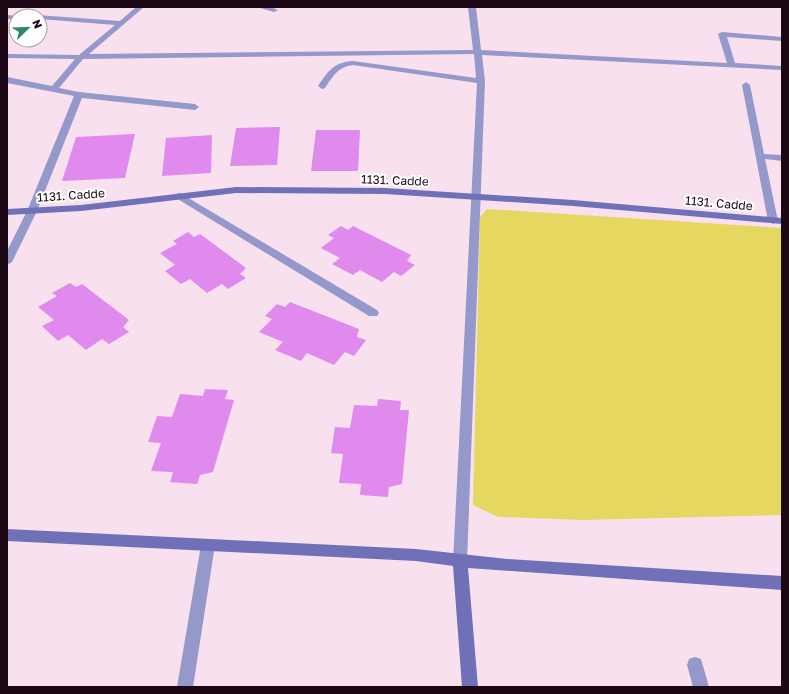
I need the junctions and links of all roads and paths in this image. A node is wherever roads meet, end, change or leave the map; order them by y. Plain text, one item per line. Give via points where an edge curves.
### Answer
1 (140, 7) edge
2 (261, 7) edge
3 (472, 7) edge
4 (274, 10) dead end
5 (48, 18) edge
6 (122, 23) junction
7 (782, 39) edge
8 (477, 52) junction
9 (7, 56) edge
10 (81, 57) junction
11 (732, 65) junction
12 (782, 68) edge
13 (7, 80) edge
14 (481, 81) junction
15 (746, 85) dead end
16 (322, 86) dead end
17 (54, 89) junction
18 (79, 95) junction
19 (195, 107) dead end
20 (760, 156) junction
21 (782, 158) edge
22 (180, 196) junction
23 (477, 197) junction
24 (32, 211) junction
25 (7, 212) edge
26 (777, 221) edge
27 (7, 262) edge
28 (373, 313) dead end
29 (7, 535) edge
30 (208, 545) junction
31 (460, 562) junction
32 (782, 583) edge
33 (695, 665) dead end
34 (185, 687) edge
35 (470, 687) edge
36 (701, 687) edge

1 - 6 street
2 - 4 street
3 - 8 street
5 - 6 street
6 - 10 street
7 - 11 street via 722,34
8 - 10 street
8 - 11 street
8 - 14 street
9 - 10 street
10 - 17 street
11 - 12 street
13 - 17 street
14 - 16 street via 353,63 335,67
14 - 23 street
15 - 20 street
17 - 18 street
18 - 19 street
18 - 24 street
20 - 21 street
20 - 26 street
22 - 23 street, 1131. Cadde via 236,190 384,191
22 - 24 street, 1131. Cadde
22 - 28 street
23 - 26 street, 1131. Cadde
23 - 31 street
24 - 25 street, 1131. Cadde
24 - 27 street
29 - 30 street
30 - 31 street via 416,555
30 - 34 street
31 - 32 street via 741,578
31 - 35 street
33 - 36 street

